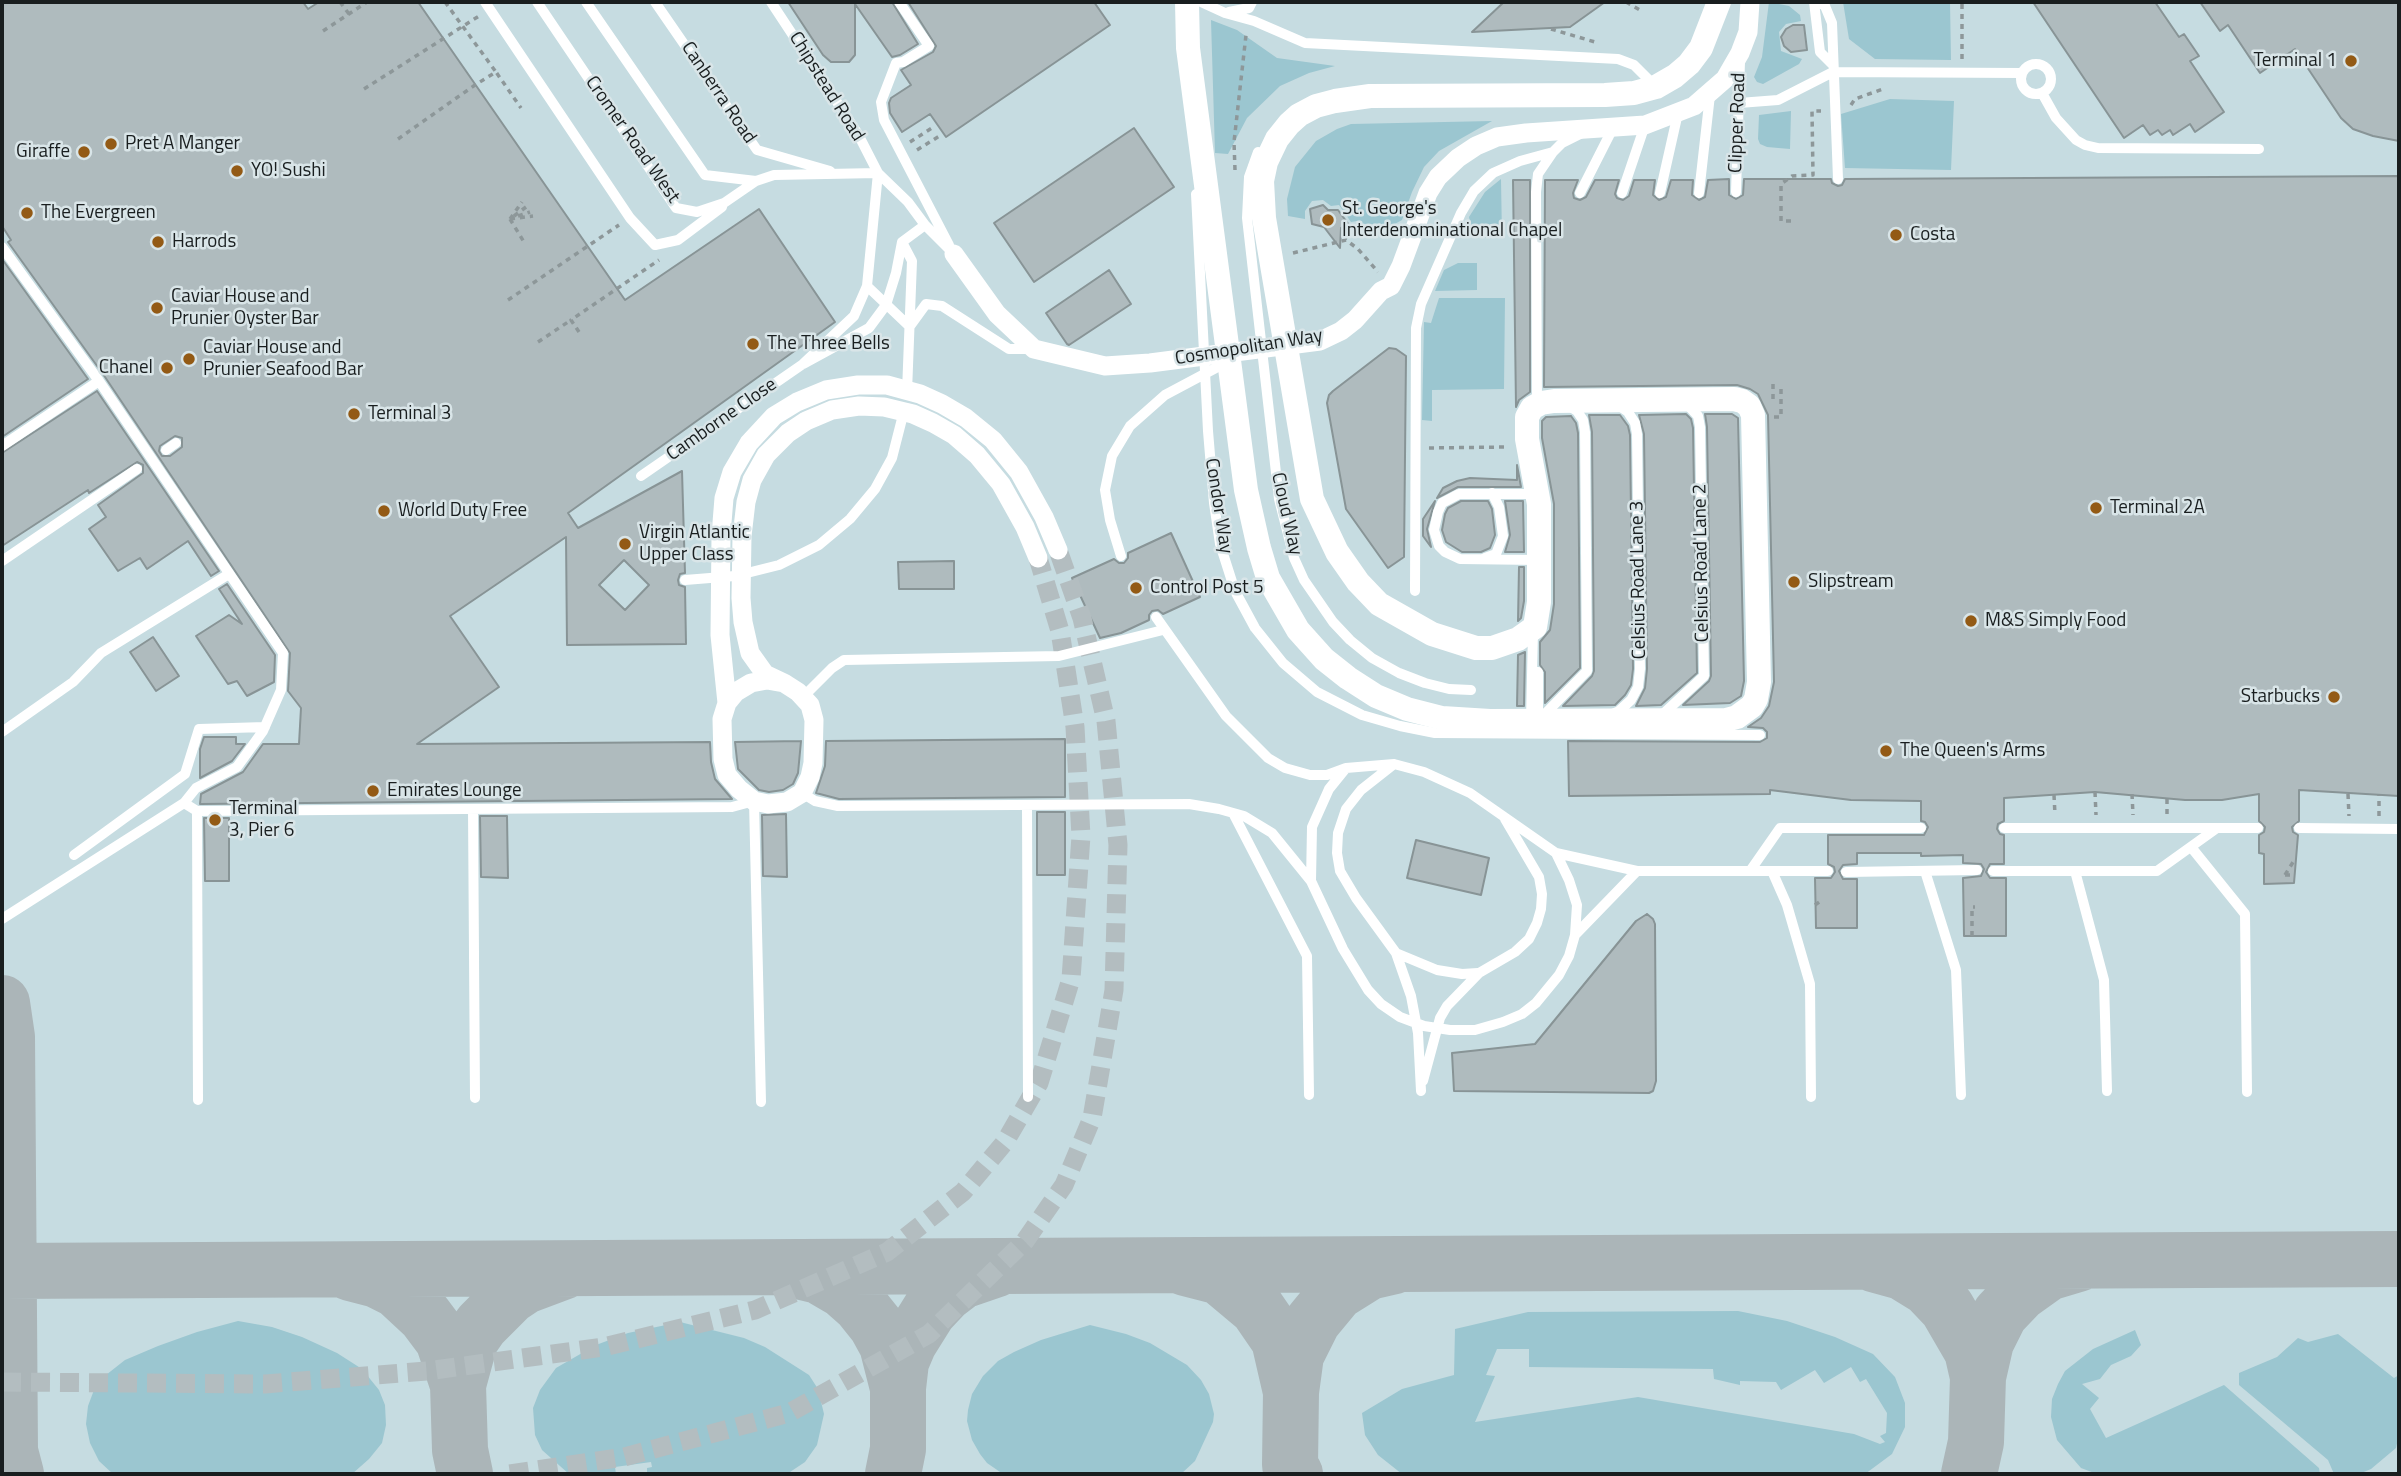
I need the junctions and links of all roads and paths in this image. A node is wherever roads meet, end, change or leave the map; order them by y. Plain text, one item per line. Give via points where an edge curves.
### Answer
1 (340, 2) edge
2 (367, 2) edge
3 (445, 2) edge
4 (537, 2) edge
5 (586, 2) edge
6 (655, 2) edge
7 (771, 2) edge
8 (899, 2) edge
9 (1187, 2) edge
10 (1201, 2) edge
11 (1252, 2) edge
12 (1626, 2) edge
13 (1719, 2) edge
14 (1750, 2) edge
15 (1816, 2) edge
16 (1962, 2) edge
17 (487, 6) edge
18 (1640, 10) dead end
19 (1225, 13) junction
20 (349, 14) junction
21 (463, 26) junction
22 (1551, 29) dead end
23 (323, 31) dead end
24 (1604, 44) dead end
25 (1188, 48) junction
26 (1740, 53) junction
27 (1833, 68) junction
28 (1962, 71) junction
29 (496, 72) junction
30 (2022, 73) junction
31 (1656, 87) junction
32 (1889, 87) dead end
33 (364, 89) dead end
34 (2042, 93) junction
35 (1710, 94) junction
36 (1370, 96) junction
37 (1739, 103) junction
38 (521, 108) dead end
39 (1834, 110) junction
40 (1678, 113) junction
41 (1645, 125) junction
42 (935, 126) dead end
43 (1613, 127) junction
44 (1590, 128) junction
45 (941, 135) dead end
46 (398, 139) dead end
47 (2259, 149) dead end
48 (1553, 152) junction
49 (902, 154) junction
50 (837, 173) junction
51 (878, 173) junction
52 (1838, 179) dead end
53 (755, 181) junction
54 (1736, 192) dead end
55 (1580, 193) dead end
56 (1622, 193) dead end
57 (1660, 193) dead end
58 (1699, 193) dead end
59 (522, 202) dead end
60 (526, 206) dead end
61 (532, 214) dead end
62 (629, 218) junction
63 (510, 219) junction
64 (1791, 221) dead end
65 (925, 225) junction
66 (1346, 240) dead end
67 (524, 242) dead end
68 (902, 242) junction
69 (2, 247) edge
70 (954, 254) junction
71 (663, 257) dead end
72 (12, 261) junction
73 (2, 268) edge
74 (867, 286) junction
75 (1391, 286) junction
76 (508, 300) dead end
77 (886, 305) junction
78 (571, 320) junction
79 (909, 327) junction
80 (579, 332) dead end
81 (538, 342) dead end
82 (1034, 349) junction
83 (1249, 350) junction
84 (803, 364) junction
85 (99, 381) junction
86 (1775, 384) dead end
87 (1781, 384) dead end
88 (1673, 400) junction
89 (1554, 401) junction
90 (1604, 401) junction
91 (1775, 417) dead end
92 (1781, 417) dead end
93 (1416, 438) junction
94 (176, 443) dead end
95 (2, 446) edge
96 (1511, 447) dead end
97 (166, 450) dead end
98 (137, 469) dead end
99 (641, 476) dead end
100 (1492, 493) junction
101 (1537, 494) junction
102 (1058, 550) tunnel mouth
103 (1121, 556) dead end
104 (1038, 558) tunnel mouth
105 (1475, 560) junction
106 (1539, 560) junction
107 (2, 561) edge
108 (229, 574) junction
109 (685, 580) dead end
110 (1415, 590) dead end
111 (1539, 602) junction
112 (1156, 617) dead end
113 (1163, 630) junction
114 (784, 683) junction
115 (1471, 690) dead end
116 (803, 697) junction
117 (727, 703) junction
118 (1563, 720) junction
119 (1657, 720) junction
120 (265, 727) junction
121 (1534, 727) junction
122 (2, 732) edge
123 (1760, 735) dead end
124 (1394, 764) junction
125 (1346, 768) junction
126 (2095, 792) dead end
127 (802, 793) junction
128 (2132, 794) dead end
129 (2348, 794) dead end
130 (754, 801) junction
131 (184, 803) junction
132 (1027, 805) junction
133 (473, 810) junction
134 (197, 811) junction
135 (1233, 813) junction
136 (1502, 813) junction
137 (1921, 828) dead end
138 (2004, 828) dead end
139 (2097, 828) junction
140 (2133, 828) junction
141 (2218, 828) junction
142 (2258, 828) dead end
143 (2299, 828) dead end
144 (2349, 828) junction
145 (2399, 829) edge
146 (2191, 847) junction
147 (1556, 853) junction
148 (74, 855) dead end
149 (2295, 859) dead end
150 (1977, 870) dead end
151 (1750, 871) junction
152 (1772, 871) junction
153 (1925, 871) junction
154 (1993, 871) dead end
155 (2075, 871) junction
156 (1637, 872) junction
157 (1828, 872) dead end
158 (1846, 872) dead end
159 (2294, 875) dead end
160 (1311, 881) junction
161 (1822, 900) dead end
162 (1815, 905) dead end
163 (1975, 907) dead end
164 (2, 919) edge
165 (1575, 935) junction
166 (1972, 936) dead end
167 (1396, 953) junction
168 (1479, 973) junction
169 (2107, 1091) dead end
170 (2247, 1092) dead end
171 (1308, 1095) dead end
172 (1961, 1095) dead end
173 (1028, 1097) dead end
174 (1811, 1097) dead end
175 (475, 1098) dead end
176 (198, 1100) dead end
177 (761, 1102) dead end

1 - 20 path
2 - 20 path
3 - 21 path
4 - 53 lane, Cromer Road West via 676,208 697,212 724,204
5 - 53 lane via 705,176
6 - 50 lane, Canberra Road via 757,150
7 - 51 lane, Chipstead Road via 858,134
8 - 49 lane via 929,46 896,63 881,102 884,120
9 - 25 street
10 - 19 lane
11 - 19 lane via 1248,8
12 - 18 path
13 - 31 street via 1695,56
14 - 26 street, Cosmopolitan Way via 1748,32
15 - 27 lane via 1825,6 1832,23
16 - 28 path
17 - 21 path
17 - 62 lane
19 - 31 lane via 1305,43 1618,59 1634,65
20 - 23 path
21 - 29 path
21 - 33 path
22 - 24 path
25 - 121 street via 1246,490 1268,578 1298,630 1324,659 1377,696 1442,718
25 - 121 lane, Condor Way via 1214,503 1220,544 1235,591 1255,628 1283,663 1317,692 1362,715 1435,733
26 - 35 street, Cosmopolitan Way
26 - 37 lane, Clipper Road
27 - 28 lane
27 - 37 lane via 1778,100
27 - 39 lane
28 - 30 lane
29 - 38 path
29 - 46 path
30 - 34 lane via 2026,92
30 - 34 lane via 2033,64 2047,68 2051,82
31 - 36 street via 1578,96
32 - 39 path via 1854,99 1848,109
34 - 47 lane via 2056,118 2085,145
35 - 40 street, Cosmopolitan Way
35 - 58 lane, Clipper Road
36 - 111 street via 1326,103 1299,115 1277,139 1262,181 1261,200 1311,499 1358,582 1379,604 1432,634 1476,648 1503,645 1535,628
36 - 115 lane, Cloud Way via 1315,101 1285,117 1255,156 1249,177 1246,198 1279,499 1304,580 1350,640 1399,673 1449,689
37 - 54 lane, Clipper Road
39 - 52 lane
39 - 64 path via 1812,111 1813,176 1792,176 1781,184 1780,221
40 - 41 street, Cosmopolitan Way
40 - 57 lane
41 - 43 street, Cosmopolitan Way
41 - 56 lane
42 - 49 path
43 - 44 street, Cosmopolitan Way
43 - 55 lane
44 - 48 lane
44 - 75 street, Cosmopolitan Way via 1497,137 1458,158 1428,193
45 - 49 path
48 - 93 lane via 1493,173 1474,191 1461,213 1421,304 1416,328
48 - 121 lane via 1538,174 1536,192
49 - 70 lane
50 - 51 lane
50 - 53 lane, Cromer Road West via 774,175
51 - 65 lane
51 - 74 lane, Camborne Close
53 - 62 lane via 678,240 654,245
59 - 63 path
60 - 63 path
61 - 63 path
62 - 76 path
63 - 67 path
65 - 68 lane
65 - 70 lane
66 - 75 path
68 - 77 lane, Camborne Close
68 - 79 lane via 912,261
69 - 72 lane
70 - 82 street, Cosmopolitan Way via 997,314
71 - 78 path
72 - 73 lane
72 - 85 lane
74 - 77 lane
74 - 84 lane, Camborne Close via 854,316
75 - 83 street, Cosmopolitan Way via 1355,320 1320,341
77 - 79 lane
77 - 84 lane, Camborne Close via 869,328
78 - 80 path
78 - 81 path
79 - 82 lane via 926,304 942,306 1009,349
79 - 109 lane via 907,394 891,458 875,489 850,519 819,545 779,565 735,576
82 - 83 street, Cosmopolitan Way via 1105,366
83 - 103 lane via 1165,395 1130,426 1112,456 1105,490
84 - 99 lane, Camborne Close
85 - 95 lane
85 - 108 lane
86 - 91 path
87 - 92 path
88 - 90 street
88 - 119 lane, Celsius Road Lane 2 via 1692,408 1700,427 1704,676
88 - 119 street via 1734,399 1749,406 1753,415 1759,682 1752,706 1737,717
89 - 90 street
89 - 101 street via 1541,402 1527,417
89 - 121 lane via 1577,411 1586,432 1587,671
90 - 118 lane, Celsius Road Lane 3 via 1628,412 1637,434 1638,687 1619,711 1604,717
93 - 96 path via 1427,437 1426,448
93 - 110 lane
94 - 97 lane
98 - 107 lane
100 - 101 lane
100 - 105 lane via 1502,518 1501,546 1496,554
100 - 105 lane via 1450,497 1435,520 1435,538 1445,552
101 - 106 street
102 - 117 street via 1019,472 993,440 942,404 887,385 858,384 797,402 774,416 749,443 724,498 720,623
104 - 114 street via 1001,484 954,435 913,414 884,407 832,410 806,421 766,455 746,502 742,536 741,598 750,653 765,674
105 - 106 lane
106 - 111 street
108 - 120 lane via 283,653 281,690
108 - 122 lane via 101,653 73,682
111 - 121 lane
112 - 113 lane
113 - 116 lane via 1059,656 845,660
113 - 125 lane via 1226,716 1268,758 1310,775
114 - 116 street
114 - 117 street via 751,683
116 - 127 street via 814,720 813,763
117 - 130 street via 722,719 727,775
118 - 119 street
118 - 121 street
120 - 131 lane via 237,767 196,788
120 - 148 lane via 199,729 185,774
121 - 123 lane, Condor Way via 1606,734
124 - 125 lane
124 - 136 lane via 1424,772
124 - 167 lane via 1346,808 1337,853 1340,871
125 - 160 lane via 1329,789 1312,827
126 - 139 path
127 - 130 street via 787,802
127 - 132 lane via 838,806
128 - 140 path
129 - 144 path
130 - 133 lane via 732,807
130 - 177 lane
131 - 134 lane
131 - 164 lane
132 - 135 lane via 1189,804
132 - 173 lane
133 - 134 lane
133 - 175 lane
134 - 176 lane
135 - 160 lane via 1272,833
135 - 171 lane via 1307,956
136 - 147 lane
136 - 168 lane via 1539,877 1541,909 1529,939
137 - 151 lane via 1780,828
138 - 139 lane
139 - 140 lane
140 - 141 lane
141 - 142 lane
141 - 146 lane
143 - 144 lane
144 - 145 lane
146 - 155 lane via 2157,872
146 - 170 lane via 2245,914
147 - 156 lane
147 - 165 lane via 1577,905
149 - 159 path via 2285,875
150 - 153 lane
151 - 152 lane
151 - 156 lane
152 - 157 lane
152 - 174 lane via 1810,984
153 - 158 lane
153 - 172 lane via 1956,970
154 - 155 lane
155 - 169 lane via 2104,980
156 - 165 lane
160 - 165 lane via 1368,990 1401,1017 1424,1026 1475,1030 1522,1014 1559,975
161 - 162 path
163 - 166 path
167 - 168 lane via 1437,970
167 - 168 lane via 1413,1006 1421,1091 1440,1018

